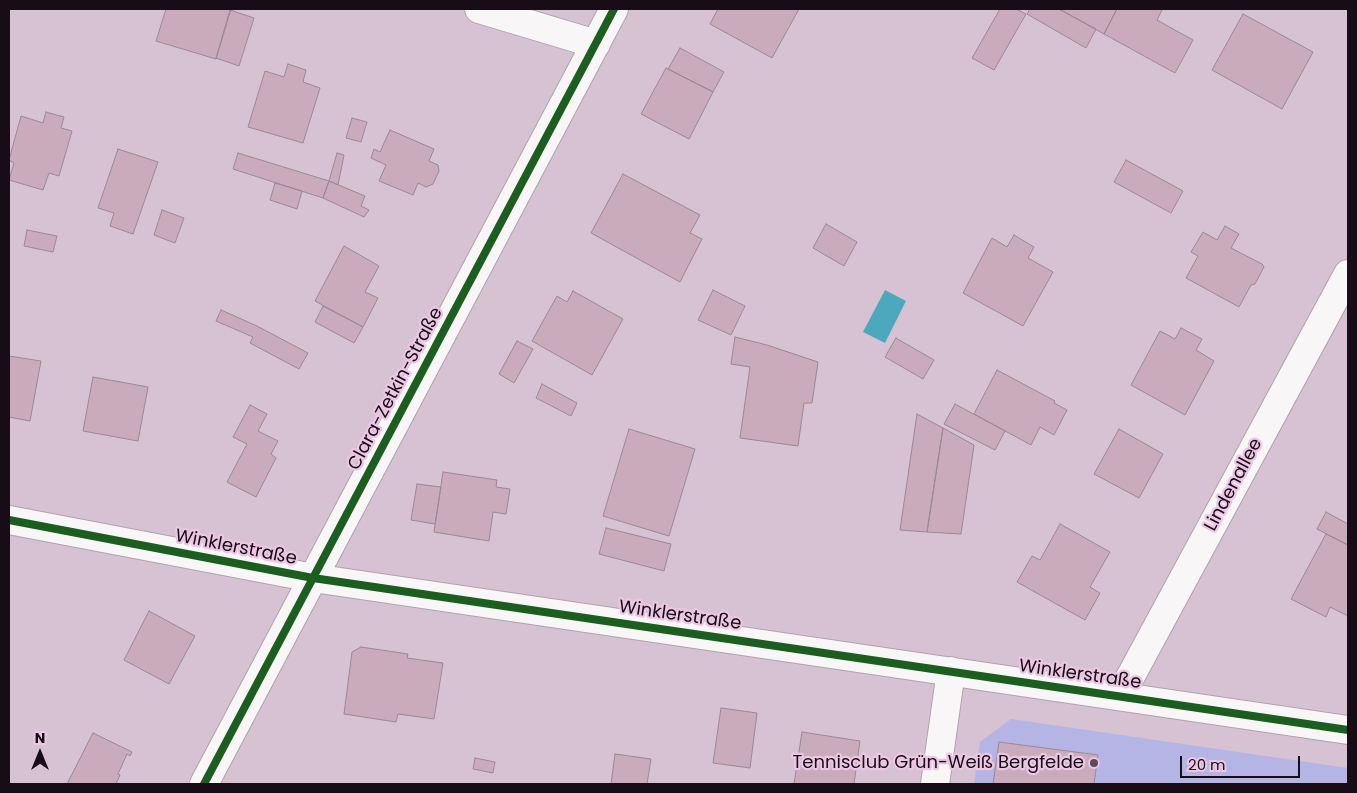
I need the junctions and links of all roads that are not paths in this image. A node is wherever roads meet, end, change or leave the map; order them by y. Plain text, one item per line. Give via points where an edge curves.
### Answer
1 (480, 9) edge
2 (614, 9) edge
3 (596, 44) junction
4 (1348, 274) edge
5 (9, 520) edge
6 (313, 578) junction
7 (951, 671) junction
8 (1120, 696) junction
9 (1348, 730) edge
10 (204, 784) edge
11 (935, 784) edge

1 - 3 street
2 - 3 street, Clara-Zetkin-Straße
3 - 6 street, Clara-Zetkin-Straße
4 - 8 street, Lindenallee
5 - 6 street, Winklerstraße
6 - 7 street, Winklerstraße
6 - 10 street, Clara-Zetkin-Straße
7 - 8 street, Winklerstraße
7 - 11 street
8 - 9 street, Winklerstraße

